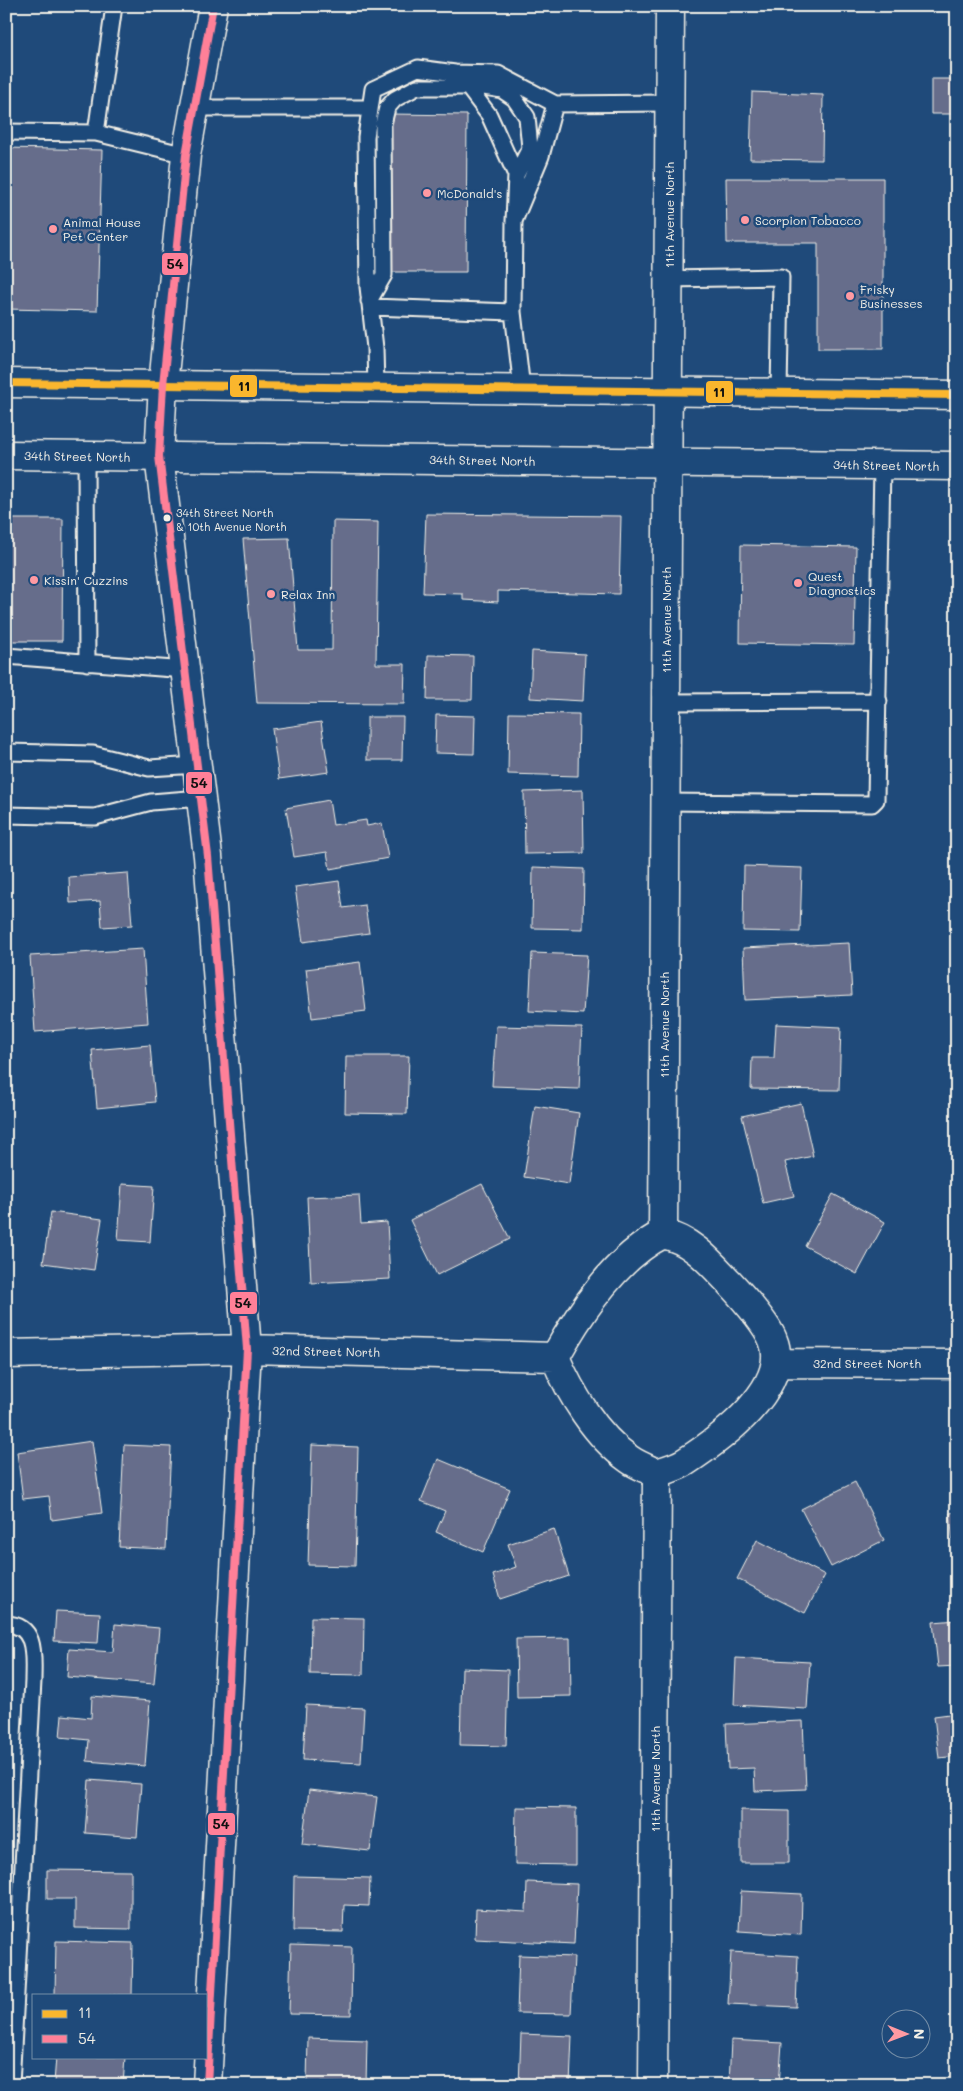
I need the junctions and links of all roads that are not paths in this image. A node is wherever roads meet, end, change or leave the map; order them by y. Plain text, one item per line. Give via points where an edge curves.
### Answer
1 (114, 6) edge
2 (212, 6) edge
3 (670, 6) edge
4 (467, 86) junction
5 (670, 103) junction
6 (556, 104) junction
7 (194, 108) junction
8 (370, 108) junction
9 (6, 132) edge
10 (96, 133) junction
11 (186, 155) junction
12 (516, 175) junction
13 (514, 220) junction
14 (668, 279) junction
15 (370, 304) junction
16 (513, 312) junction
17 (6, 383) edge
18 (163, 385) junction
19 (376, 387) junction
20 (522, 389) junction
21 (667, 391) junction
22 (779, 392) junction
23 (957, 395) edge
24 (6, 455) edge
25 (86, 456) junction
26 (159, 456) junction
27 (666, 463) junction
28 (882, 466) junction
29 (957, 466) edge
30 (6, 656) edge
31 (87, 663) junction
32 (186, 670) junction
33 (879, 701) junction
34 (666, 702) junction
35 (6, 752) edge
36 (197, 766) junction
37 (201, 798) junction
38 (665, 802) junction
39 (6, 815) edge
40 (663, 1234) junction
41 (247, 1349) junction
42 (6, 1354) edge
43 (555, 1357) junction
44 (777, 1363) junction
45 (957, 1364) edge
46 (657, 1473) junction
47 (6, 1624) edge
48 (11, 2085) edge
49 (207, 2085) edge
50 (653, 2085) edge

1 - 10 lane
2 - 7 main road
3 - 5 main road, 11th Avenue North
4 - 12 lane via 489,115
4 - 12 lane via 502,90 522,107 530,148
4 - 15 lane via 417,88 395,99 387,108 383,124 384,275
5 - 6 lane
5 - 14 main road, 11th Avenue North
6 - 8 lane via 498,74 418,68 373,89
6 - 13 lane via 541,156
7 - 8 lane
7 - 11 main road
8 - 15 lane via 366,137
9 - 10 lane
10 - 11 lane
11 - 18 main road
12 - 13 lane
13 - 16 lane
14 - 21 main road, 11th Avenue North
14 - 22 lane via 782,277
15 - 16 lane
15 - 19 lane
16 - 20 lane
17 - 18 main road
18 - 19 main road
18 - 26 main road
19 - 20 main road
20 - 21 main road
21 - 22 main road
21 - 27 main road, 11th Avenue North
22 - 23 main road
24 - 25 main road, 34th Street North
25 - 26 main road, 34th Street North
25 - 31 lane
26 - 27 main road, 34th Street North
26 - 32 main road
27 - 28 main road, 34th Street North
27 - 34 main road, 11th Avenue North
28 - 29 main road, 34th Street North
28 - 33 lane
30 - 31 lane
31 - 32 lane
32 - 36 main road
33 - 34 lane
33 - 38 lane via 878,792 872,804
34 - 38 main road, 11th Avenue North
35 - 36 lane via 93,754 149,768
36 - 37 main road
37 - 39 lane via 151,802 95,817
37 - 41 main road
38 - 40 main road, 11th Avenue North
40 - 43 main road via 644,1244 617,1271 579,1316
40 - 44 main road via 680,1238 706,1258 743,1296 773,1340
41 - 42 main road, 32nd Street North
41 - 43 main road, 32nd Street North
41 - 49 main road
43 - 46 main road via 565,1382 596,1427 629,1459
44 - 45 main road, 32nd Street North
44 - 46 main road via 767,1388 734,1425 684,1463
46 - 50 main road, 11th Avenue North
47 - 48 lane via 16,1624 27,1632 32,1643 33,1672

